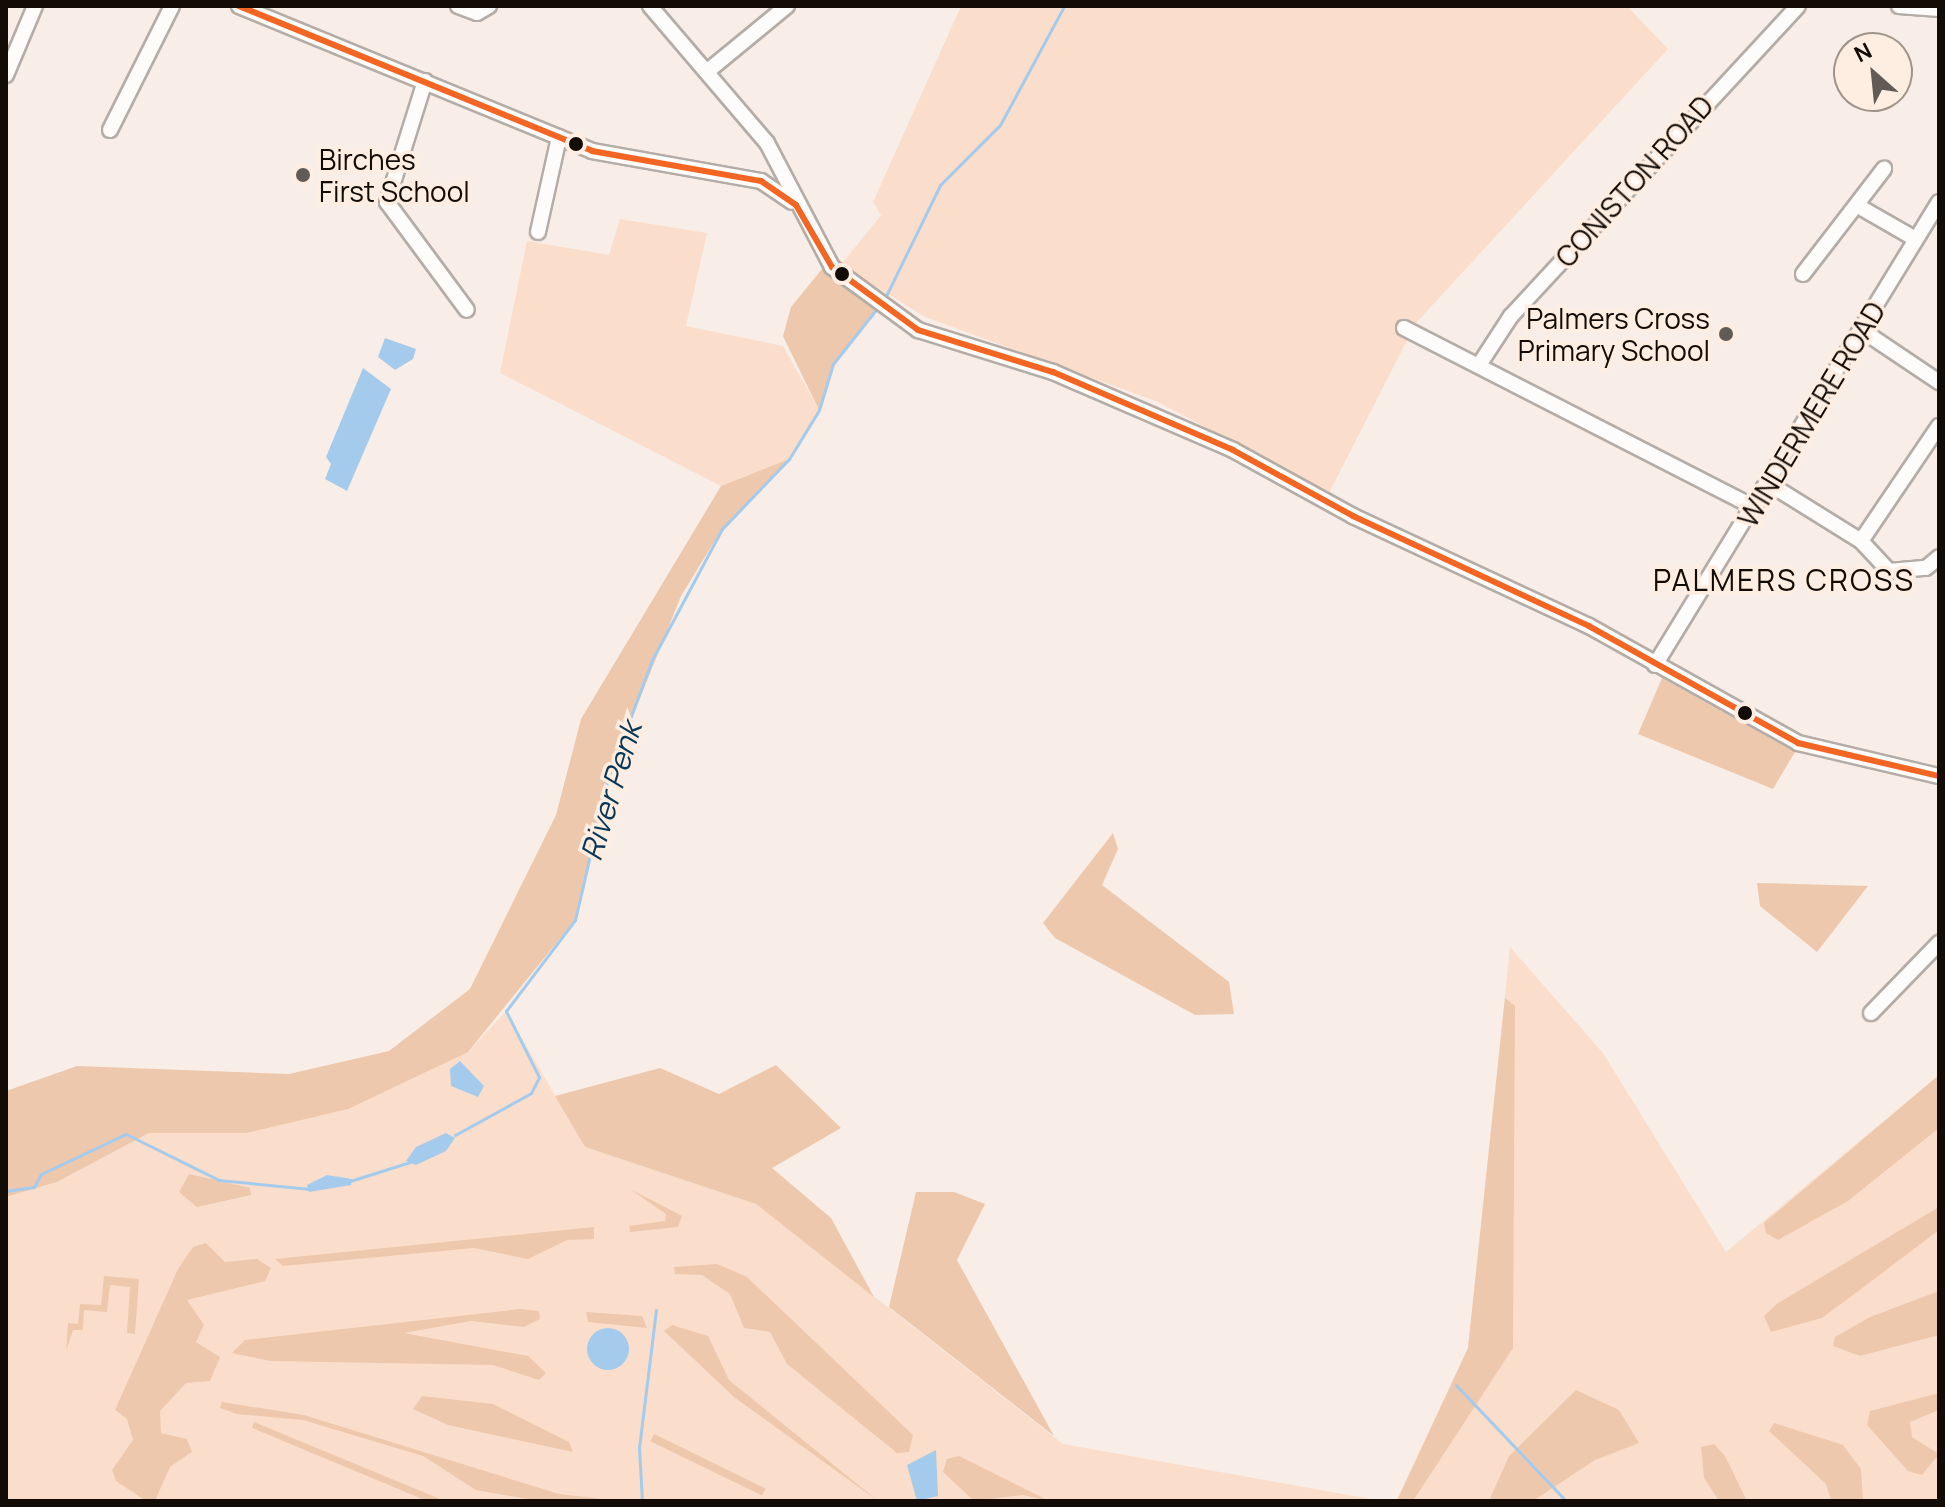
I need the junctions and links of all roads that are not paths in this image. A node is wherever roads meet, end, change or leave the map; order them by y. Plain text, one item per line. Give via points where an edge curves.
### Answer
1 (35, 6) edge
2 (172, 6) edge
3 (239, 6) edge
4 (458, 6) edge
5 (489, 6) edge
6 (650, 6) edge
7 (787, 6) edge
8 (1798, 6) edge
9 (1899, 6) edge
10 (1939, 9) edge
11 (709, 70) junction
12 (6, 75) edge
13 (425, 81) junction
14 (110, 130) dead end
15 (559, 137) junction
16 (1884, 169) dead end
17 (1939, 202) edge
18 (796, 205) junction
19 (1858, 206) junction
20 (538, 232) dead end
21 (1912, 237) junction
22 (1803, 274) dead end
23 (467, 310) dead end
24 (1404, 328) dead end
25 (1863, 331) junction
26 (1481, 362) junction
27 (1939, 382) edge
28 (1939, 426) edge
29 (1771, 485) junction
30 (1756, 508) junction
31 (1861, 541) junction
32 (1936, 553) edge
33 (1655, 665) junction
34 (1939, 776) edge
35 (1939, 943) edge
36 (1871, 1013) dead end

1 - 12 street
2 - 14 street
3 - 13 street
4 - 5 street via 477,13
6 - 11 street
7 - 11 street
8 - 26 street, CONISTON ROAD via 1503,325
9 - 10 street
11 - 18 street via 767,143
13 - 15 street
13 - 23 street via 387,202
15 - 18 street via 651,167 761,181
15 - 20 street
16 - 19 street
17 - 21 street, WINDERMERE ROAD
18 - 33 street via 832,267 918,330 1141,407
19 - 21 street
19 - 22 street
21 - 25 street, WINDERMERE ROAD
24 - 26 street
25 - 27 street
25 - 29 street, WINDERMERE ROAD
26 - 30 street
28 - 31 street
29 - 30 street, WINDERMERE ROAD
29 - 31 street
30 - 33 street, WINDERMERE ROAD
31 - 32 street via 1889,571 1926,568
33 - 34 street via 1798,743
35 - 36 street

